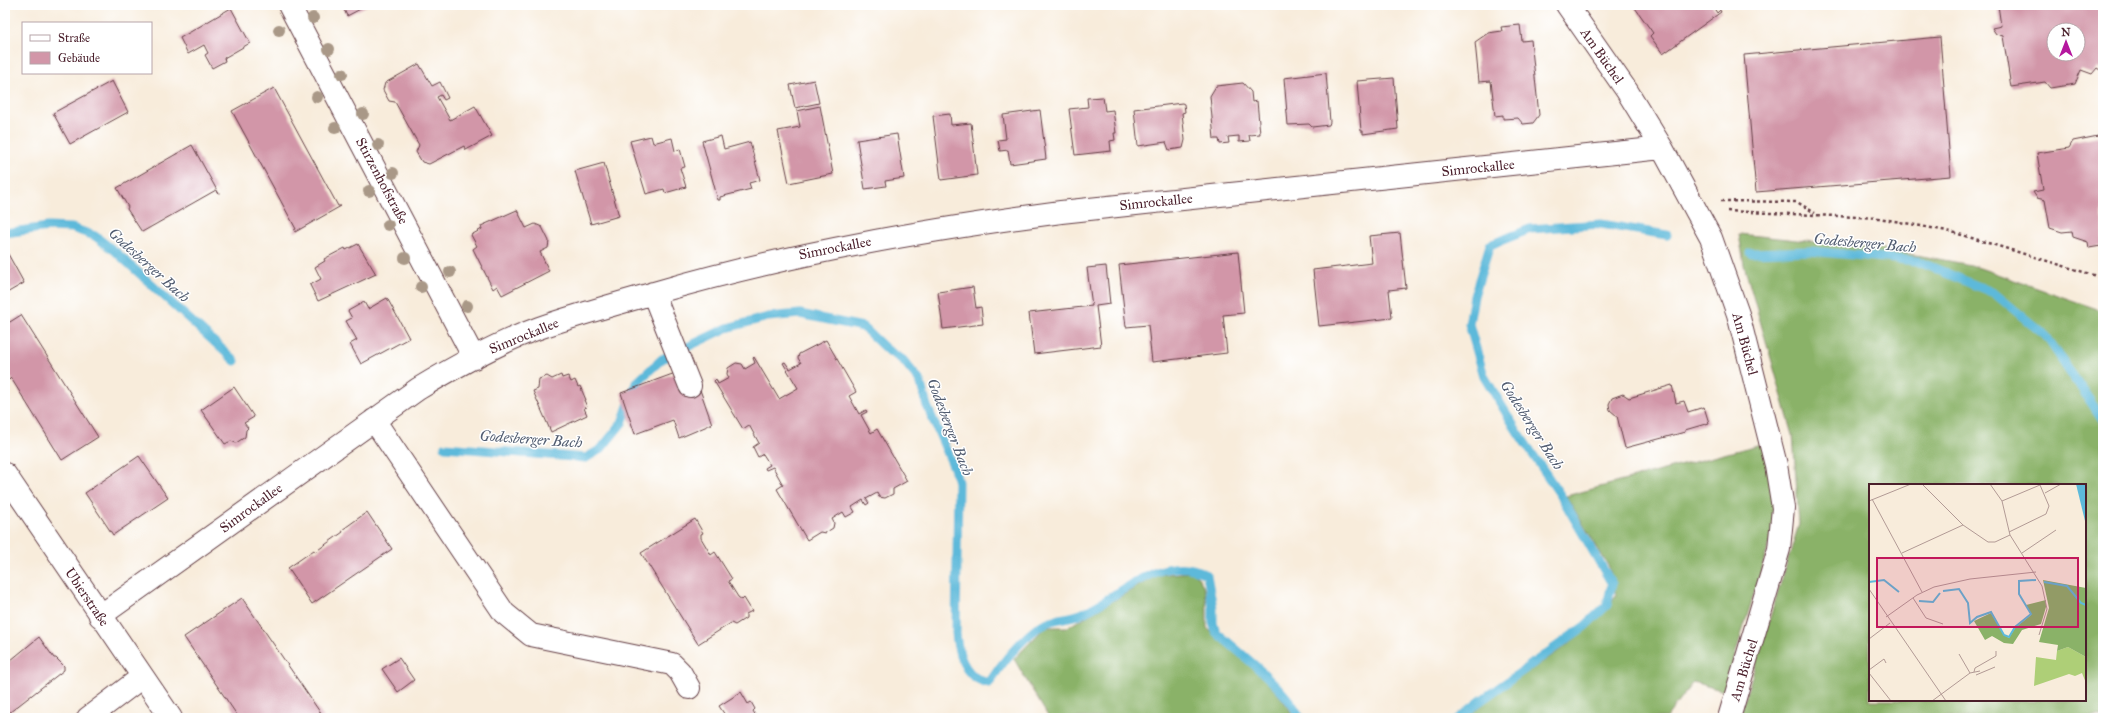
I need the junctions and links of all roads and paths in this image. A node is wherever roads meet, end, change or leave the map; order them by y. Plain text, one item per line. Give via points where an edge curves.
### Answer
1 (289, 5) edge
2 (1567, 5) edge
3 (1662, 148) junction
4 (1694, 205) junction
5 (1815, 214) junction
6 (2103, 278) edge
7 (653, 293) junction
8 (474, 358) junction
9 (690, 386) dead end
10 (374, 420) junction
11 (5, 474) edge
12 (100, 616) junction
13 (142, 677) junction
14 (689, 688) dead end
15 (88, 718) edge
16 (171, 718) edge
17 (1729, 718) edge

1 - 8 street, Stirzenhofstraße
2 - 3 street, Am Büchel via 1627,90
3 - 4 street, Am Büchel
3 - 7 street, Simrockallee via 1061,212 980,223 796,256 730,271
4 - 5 path
4 - 5 path via 1797,202
4 - 17 street, Am Büchel via 1711,238 1738,314 1776,465 1784,508 1779,549
5 - 6 path via 1879,218 1952,232
7 - 8 street, Simrockallee via 537,329
7 - 9 street
8 - 10 street, Simrockallee via 418,388
10 - 12 street, Simrockallee
10 - 14 street via 504,613 516,625 532,635 672,664
11 - 12 street, Ubierstraße
12 - 13 street, Ubierstraße
13 - 15 street
13 - 16 street, Ubierstraße

